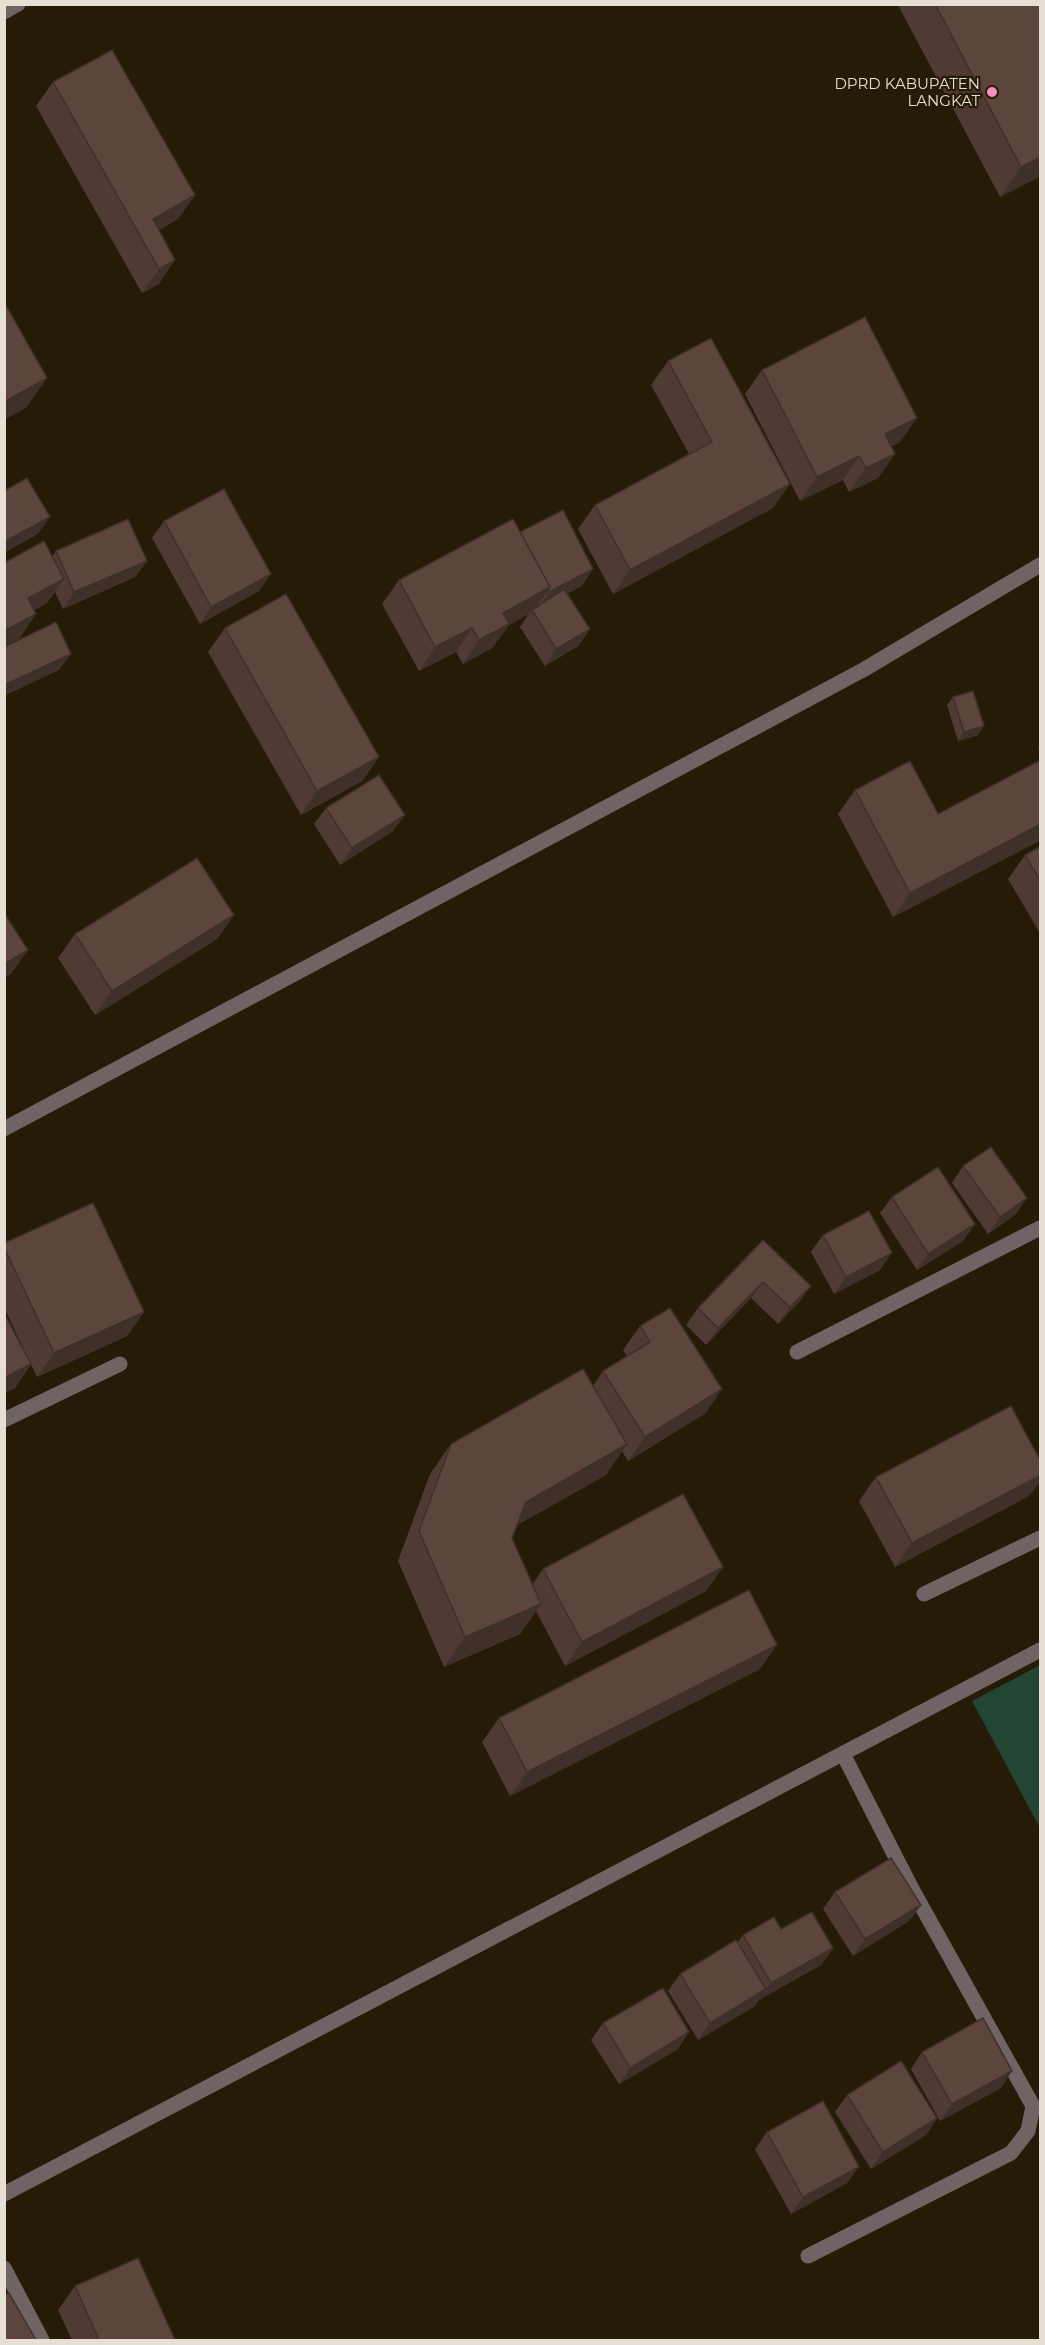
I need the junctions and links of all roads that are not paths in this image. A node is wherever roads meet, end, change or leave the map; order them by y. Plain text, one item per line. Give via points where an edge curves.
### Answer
1 (18, 4) edge
2 (4, 12) edge
3 (1041, 565) edge
4 (4, 1129) edge
5 (1041, 1228) edge
6 (797, 1352) dead end
7 (120, 1365) dead end
8 (4, 1420) edge
9 (1041, 1538) edge
10 (924, 1594) dead end
11 (1041, 1650) edge
12 (843, 1754) junction
13 (4, 2194) edge
14 (808, 2256) dead end
15 (4, 2268) edge
16 (42, 2340) edge

1 - 2 street
3 - 4 street via 863,670
5 - 6 street
7 - 8 street
9 - 10 street
11 - 12 street
12 - 13 street
12 - 14 street via 912,1889 1033,2106 1028,2131 1011,2153
15 - 16 street

